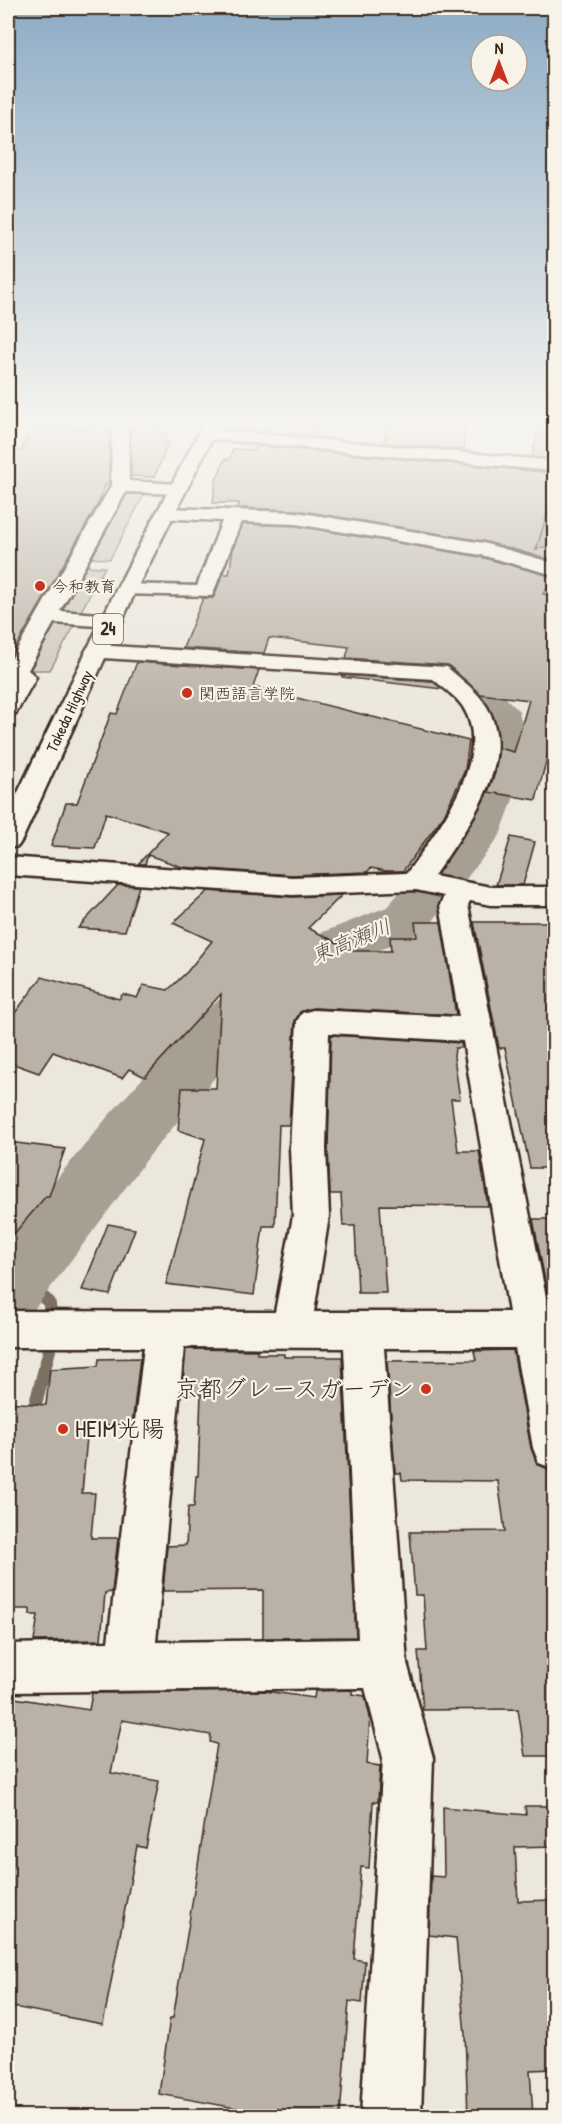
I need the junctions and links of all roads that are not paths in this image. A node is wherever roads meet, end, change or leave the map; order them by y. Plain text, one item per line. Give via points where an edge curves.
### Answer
1 (101, 520) edge
2 (161, 520) edge
3 (232, 520) edge
4 (309, 520) edge
5 (555, 569) edge
6 (126, 590) junction
7 (47, 616) junction
8 (112, 621) junction
9 (96, 652) junction
10 (8, 708) edge
11 (11, 825) edge
12 (8, 866) edge
13 (416, 881) junction
14 (461, 891) junction
15 (555, 896) edge
16 (477, 1030) junction
17 (8, 1329) edge
18 (166, 1330) junction
19 (291, 1330) junction
20 (363, 1330) junction
21 (543, 1330) edge
22 (555, 1448) edge
23 (383, 1663) junction
24 (129, 1666) junction
25 (8, 1668) edge
26 (391, 2116) edge

1 - 7 main road
2 - 6 main road, Takeda Highway / 24
3 - 6 main road via 205,591
4 - 5 main road via 483,549
6 - 8 main road, Takeda Highway / 24
7 - 8 main road
7 - 10 main road via 15,672 24,677
8 - 9 main road, Takeda Highway / 24
9 - 11 main road, Takeda Highway / 24
9 - 13 main road via 439,672 475,707 485,732 484,758 461,817
12 - 13 main road via 292,886
13 - 14 main road
14 - 15 main road via 491,896
14 - 16 main road via 454,905
16 - 19 main road via 313,1021 308,1148 311,1216
16 - 21 main road
17 - 18 main road
18 - 19 main road
18 - 24 main road
19 - 20 main road
20 - 21 main road
20 - 23 main road
21 - 22 main road
23 - 24 main road
23 - 26 main road via 408,1758
24 - 25 main road

